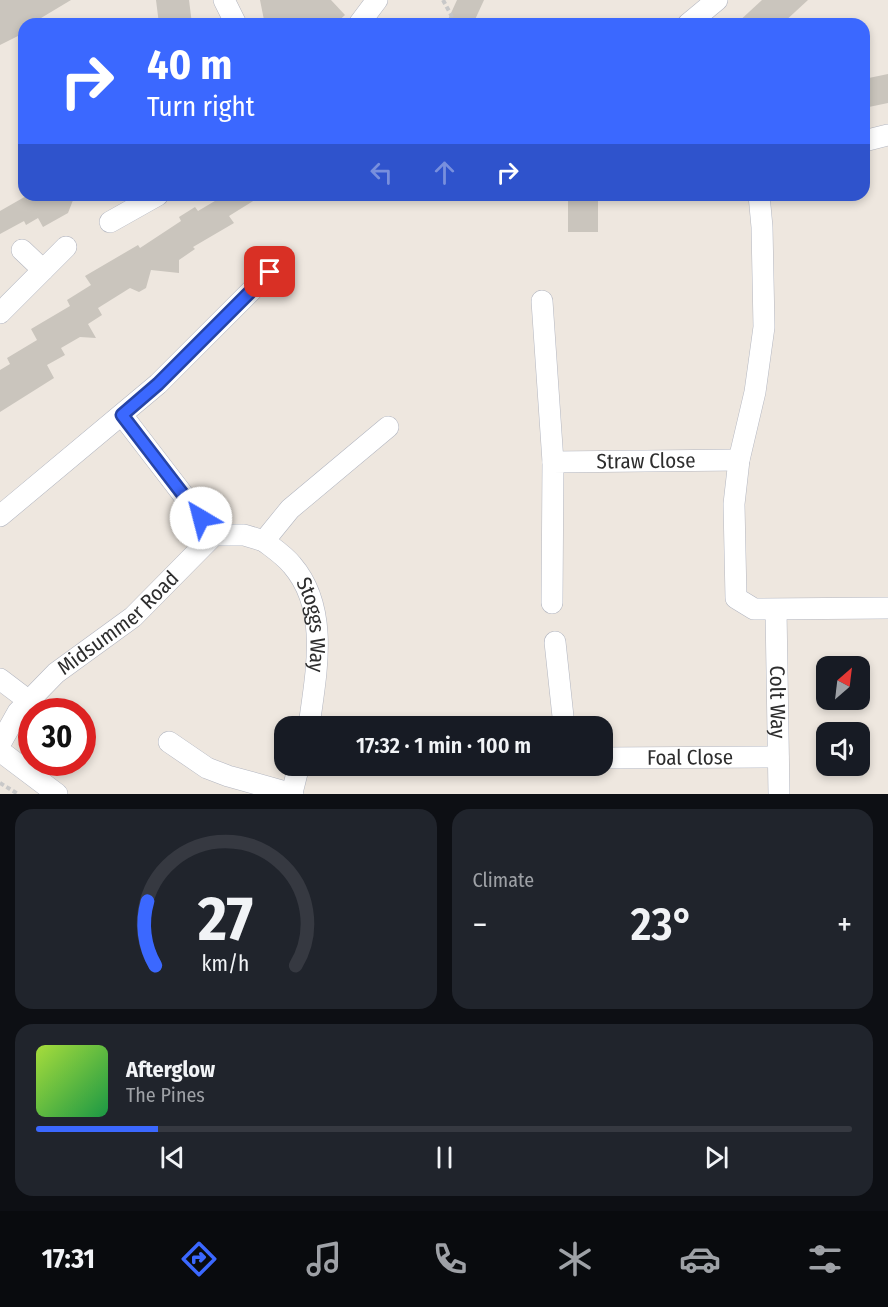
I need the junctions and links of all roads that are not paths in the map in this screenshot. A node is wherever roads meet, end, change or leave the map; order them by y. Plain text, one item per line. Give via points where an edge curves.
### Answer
1 (224, 0) edge
2 (377, 0) edge
3 (717, 0) edge
4 (233, 18) edge
5 (364, 18) edge
6 (695, 18) edge
7 (888, 135) edge
8 (870, 140) edge
9 (134, 201) edge
10 (760, 201) edge
11 (110, 222) dead end
12 (66, 248) dead end
13 (22, 250) dead end
14 (43, 270) junction
15 (270, 272) dead end
16 (542, 302) dead end
17 (0, 313) edge
18 (122, 415) junction
19 (388, 427) dead end
20 (739, 460) junction
21 (553, 462) junction
22 (0, 516) edge
23 (214, 535) junction
24 (264, 541) junction
25 (552, 603) dead end
26 (888, 608) edge
27 (776, 610) junction
28 (555, 642) dead end
29 (0, 679) edge
30 (32, 698) edge
31 (18, 699) edge
32 (18, 716) edge
33 (310, 716) edge
34 (563, 716) edge
35 (169, 742) dead end
36 (0, 744) edge
37 (0, 751) edge
38 (778, 757) junction
39 (613, 758) edge
40 (297, 776) edge
41 (57, 794) edge
42 (292, 794) edge
43 (779, 794) edge

1 - 4 street
2 - 5 street
3 - 6 street
7 - 8 street
9 - 11 street
10 - 20 street via 764,327
12 - 14 street
13 - 14 street
14 - 17 street
15 - 18 street
16 - 21 street
18 - 22 street
18 - 23 street
19 - 24 street via 290,509
20 - 21 street, Straw Close
20 - 27 street via 734,504 736,598 754,609
21 - 25 street
23 - 24 street via 244,535
23 - 30 street, Midsummer Road via 134,617 56,673
24 - 33 street, Stoggs Way via 291,563 314,604 317,643
26 - 27 street
27 - 38 street, Colt Way
28 - 34 street
29 - 31 street
32 - 36 street, Midsummer Road
35 - 42 street via 207,768
37 - 41 street
38 - 39 street, Foal Close
38 - 43 street, Colt Way
40 - 42 street

